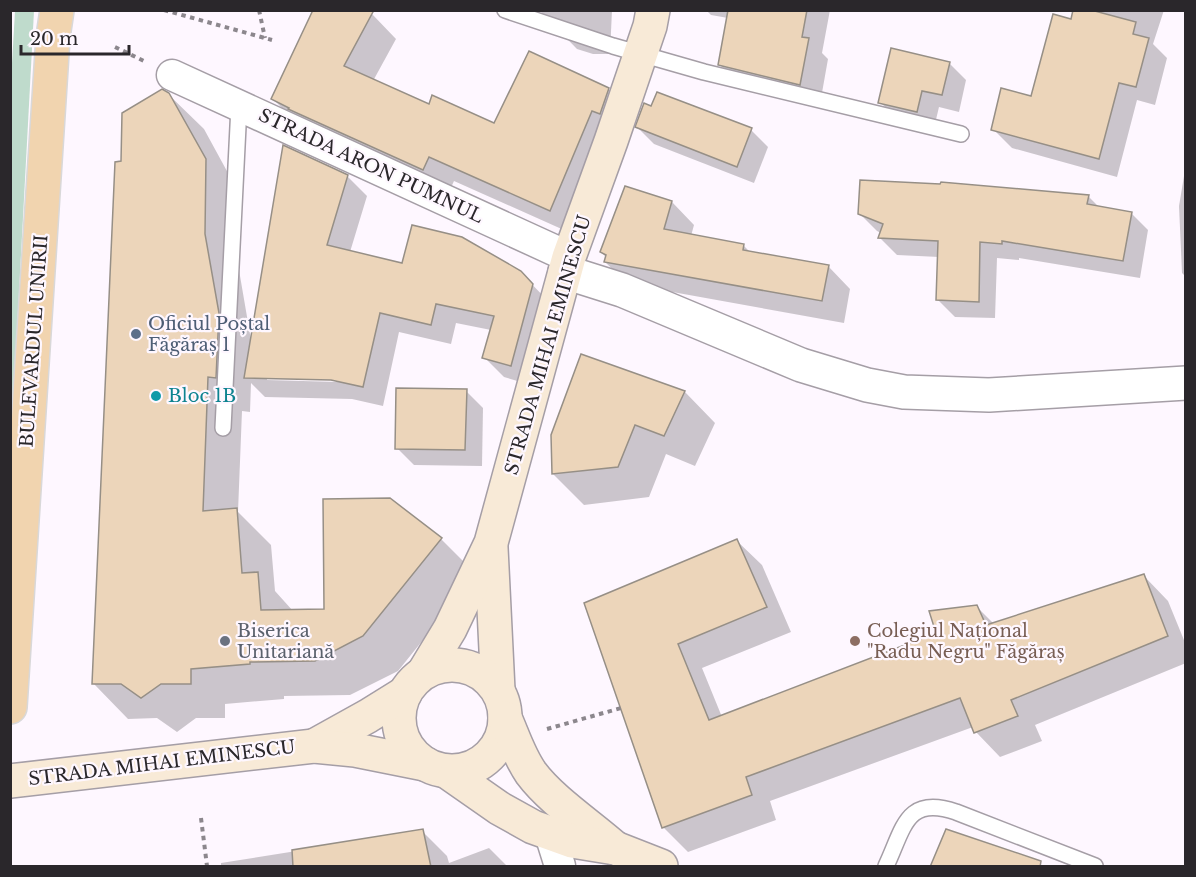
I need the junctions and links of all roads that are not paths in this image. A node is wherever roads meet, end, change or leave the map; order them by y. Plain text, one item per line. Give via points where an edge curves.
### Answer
1 (57, 10) edge
2 (505, 10) edge
3 (653, 10) edge
4 (640, 54) junction
5 (172, 75) dead end
6 (239, 106) junction
7 (961, 134) dead end
8 (567, 264) junction
9 (1185, 383) edge
10 (223, 428) dead end
11 (491, 543) junction
12 (414, 683) junction
13 (502, 704) junction
14 (10, 707) edge
15 (314, 746) junction
16 (435, 767) junction
17 (10, 781) edge
18 (550, 834) junction
19 (615, 848) junction
20 (560, 867) edge
21 (661, 867) edge
22 (886, 867) edge
23 (1095, 867) edge

1 - 14 main road, BULEVARDUL UNIRII
2 - 4 lane
3 - 4 main road, STRADA MIHAI EMINESCU
4 - 7 lane
4 - 8 main road, STRADA MIHAI EMINESCU
5 - 6 street, STRADA ARON PUMNUL
6 - 8 street, STRADA ARON PUMNUL
6 - 10 lane
8 - 9 street via 801,365 904,392 989,395
8 - 11 main road, STRADA MIHAI EMINESCU
11 - 12 main road, STRADA MIHAI EMINESCU via 450,629
11 - 13 main road, STRADA MIHAI EMINESCU
12 - 13 main road via 439,666 473,668 487,677
12 - 15 main road, STRADA MIHAI EMINESCU
12 - 16 main road via 400,708 399,725 412,754
13 - 16 main road via 503,734 484,761 470,768
13 - 19 main road via 531,773
15 - 16 main road, STRADA MIHAI EMINESCU via 355,750
15 - 17 main road, STRADA MIHAI EMINESCU
16 - 18 main road via 522,822
18 - 19 main road
18 - 20 street
19 - 21 main road
22 - 23 lane via 909,818 931,806 956,812

